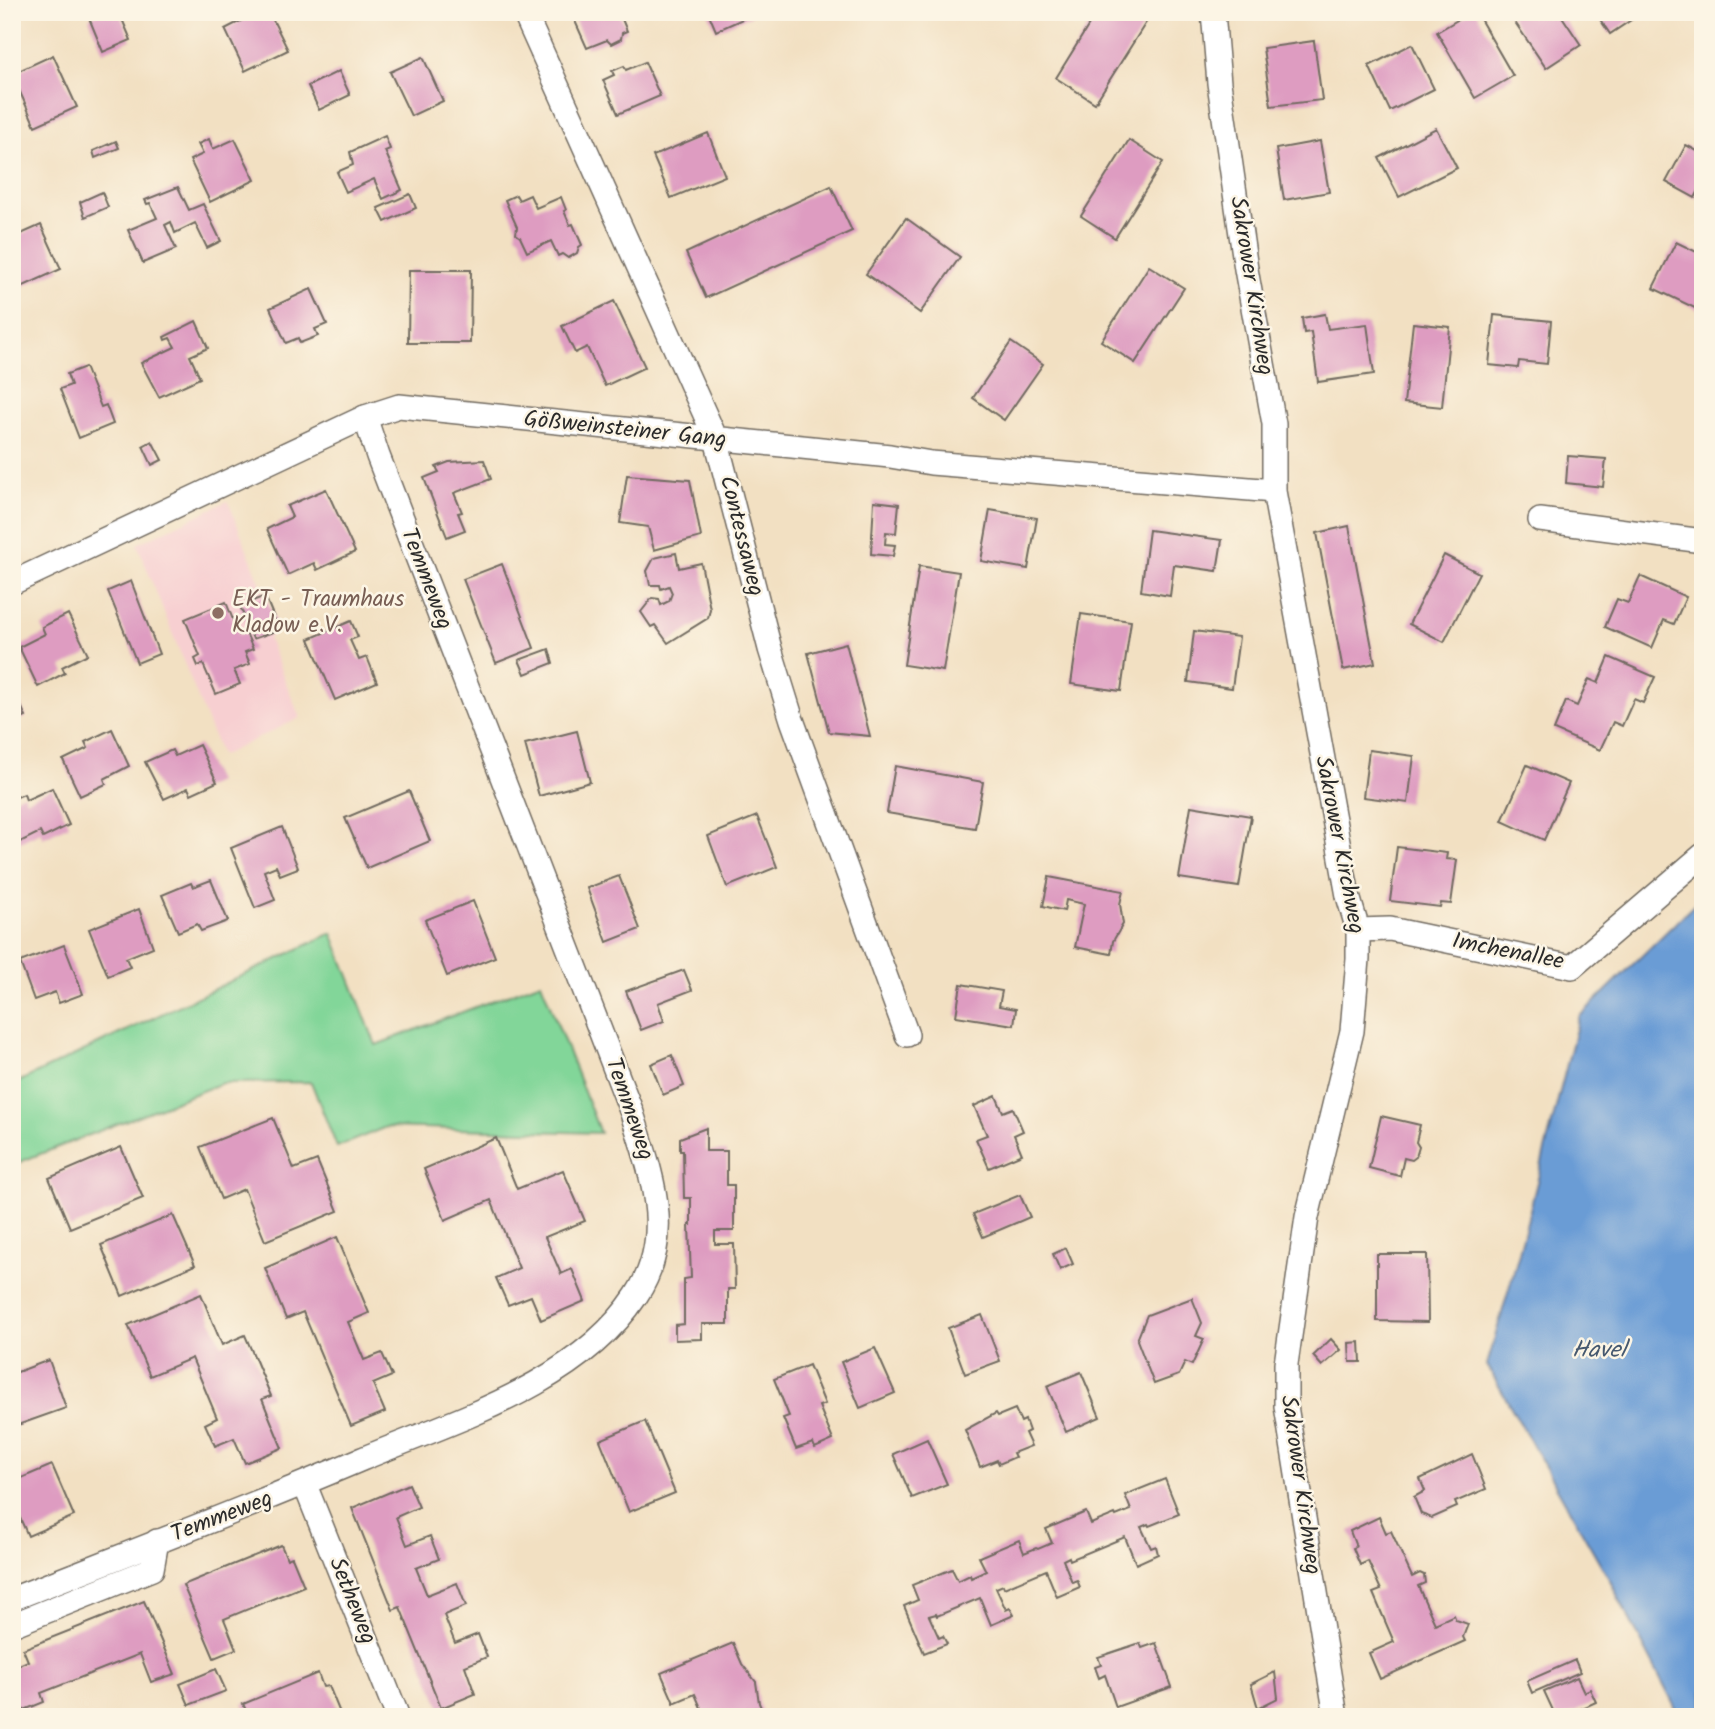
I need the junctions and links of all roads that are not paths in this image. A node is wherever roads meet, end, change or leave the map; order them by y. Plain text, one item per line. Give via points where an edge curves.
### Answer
1 (524, 12) edge
2 (1213, 12) edge
3 (365, 416) junction
4 (716, 439) junction
5 (1274, 491) junction
6 (1540, 520) dead end
7 (1703, 541) edge
8 (12, 583) edge
9 (1703, 855) edge
10 (1358, 930) junction
11 (907, 1035) dead end
12 (305, 1485) junction
13 (157, 1541) junction
14 (12, 1599) edge
15 (12, 1625) edge
16 (398, 1717) edge
17 (1336, 1717) edge

1 - 4 street, Contessaweg
2 - 5 street, Sakrower Kirchweg via 1246,269 1274,424
3 - 4 street, Gößweinsteiner Gang via 399,406
3 - 8 street, Gößweinsteiner Gang
3 - 12 street, Temmeweg via 632,1113 659,1211 658,1233 638,1295 585,1352 492,1405
4 - 5 street, Gößweinsteiner Gang via 931,463
4 - 11 street, Contessaweg via 792,720
5 - 10 street, Sakrower Kirchweg
6 - 7 street
9 - 10 street, Imchenallee via 1572,967 1390,929
10 - 17 street, Sakrower Kirchweg via 1352,1031 1307,1217 1285,1388
12 - 13 street, Temmeweg
12 - 16 street, Setheweg
13 - 14 street, Temmeweg
13 - 15 street, Temmeweg via 152,1569

